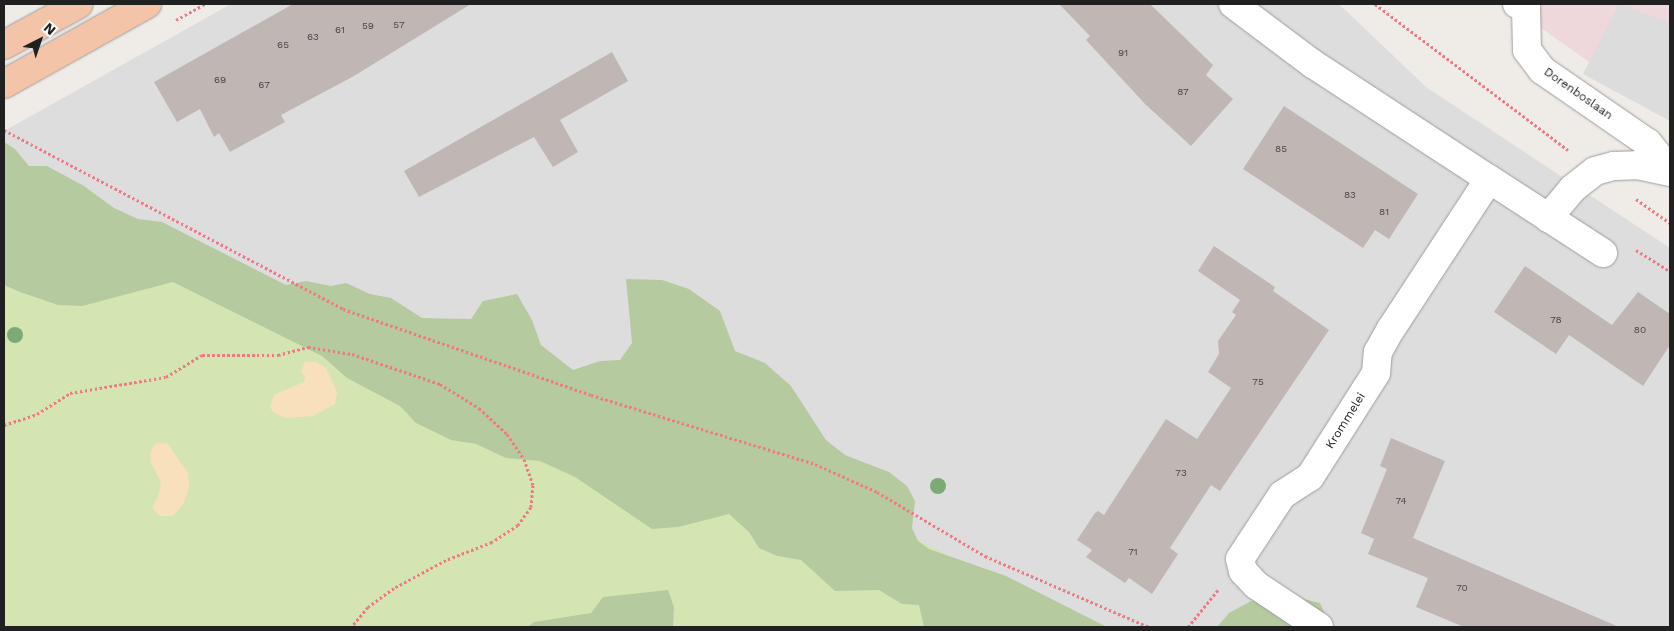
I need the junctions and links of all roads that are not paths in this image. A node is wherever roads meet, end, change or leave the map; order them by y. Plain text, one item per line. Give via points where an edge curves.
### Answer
1 (79, 4) edge
2 (147, 4) edge
3 (1233, 4) edge
4 (1522, 6) edge
5 (4, 45) edge
6 (4, 84) edge
7 (1670, 171) edge
8 (1489, 179) junction
9 (1548, 218) junction
10 (1603, 253) road end
11 (1319, 627) edge

1 - 5 main road
2 - 6 main road
3 - 8 street via 1313,64
4 - 7 street, Dorenboslaan via 1528,50 1542,70 1648,143
7 - 9 street via 1638,165 1595,171 1572,189
8 - 9 street
8 - 11 street, Krommelei via 1391,329 1378,352 1376,373 1310,477 1282,495 1240,558 1243,571 1256,585
9 - 10 street

